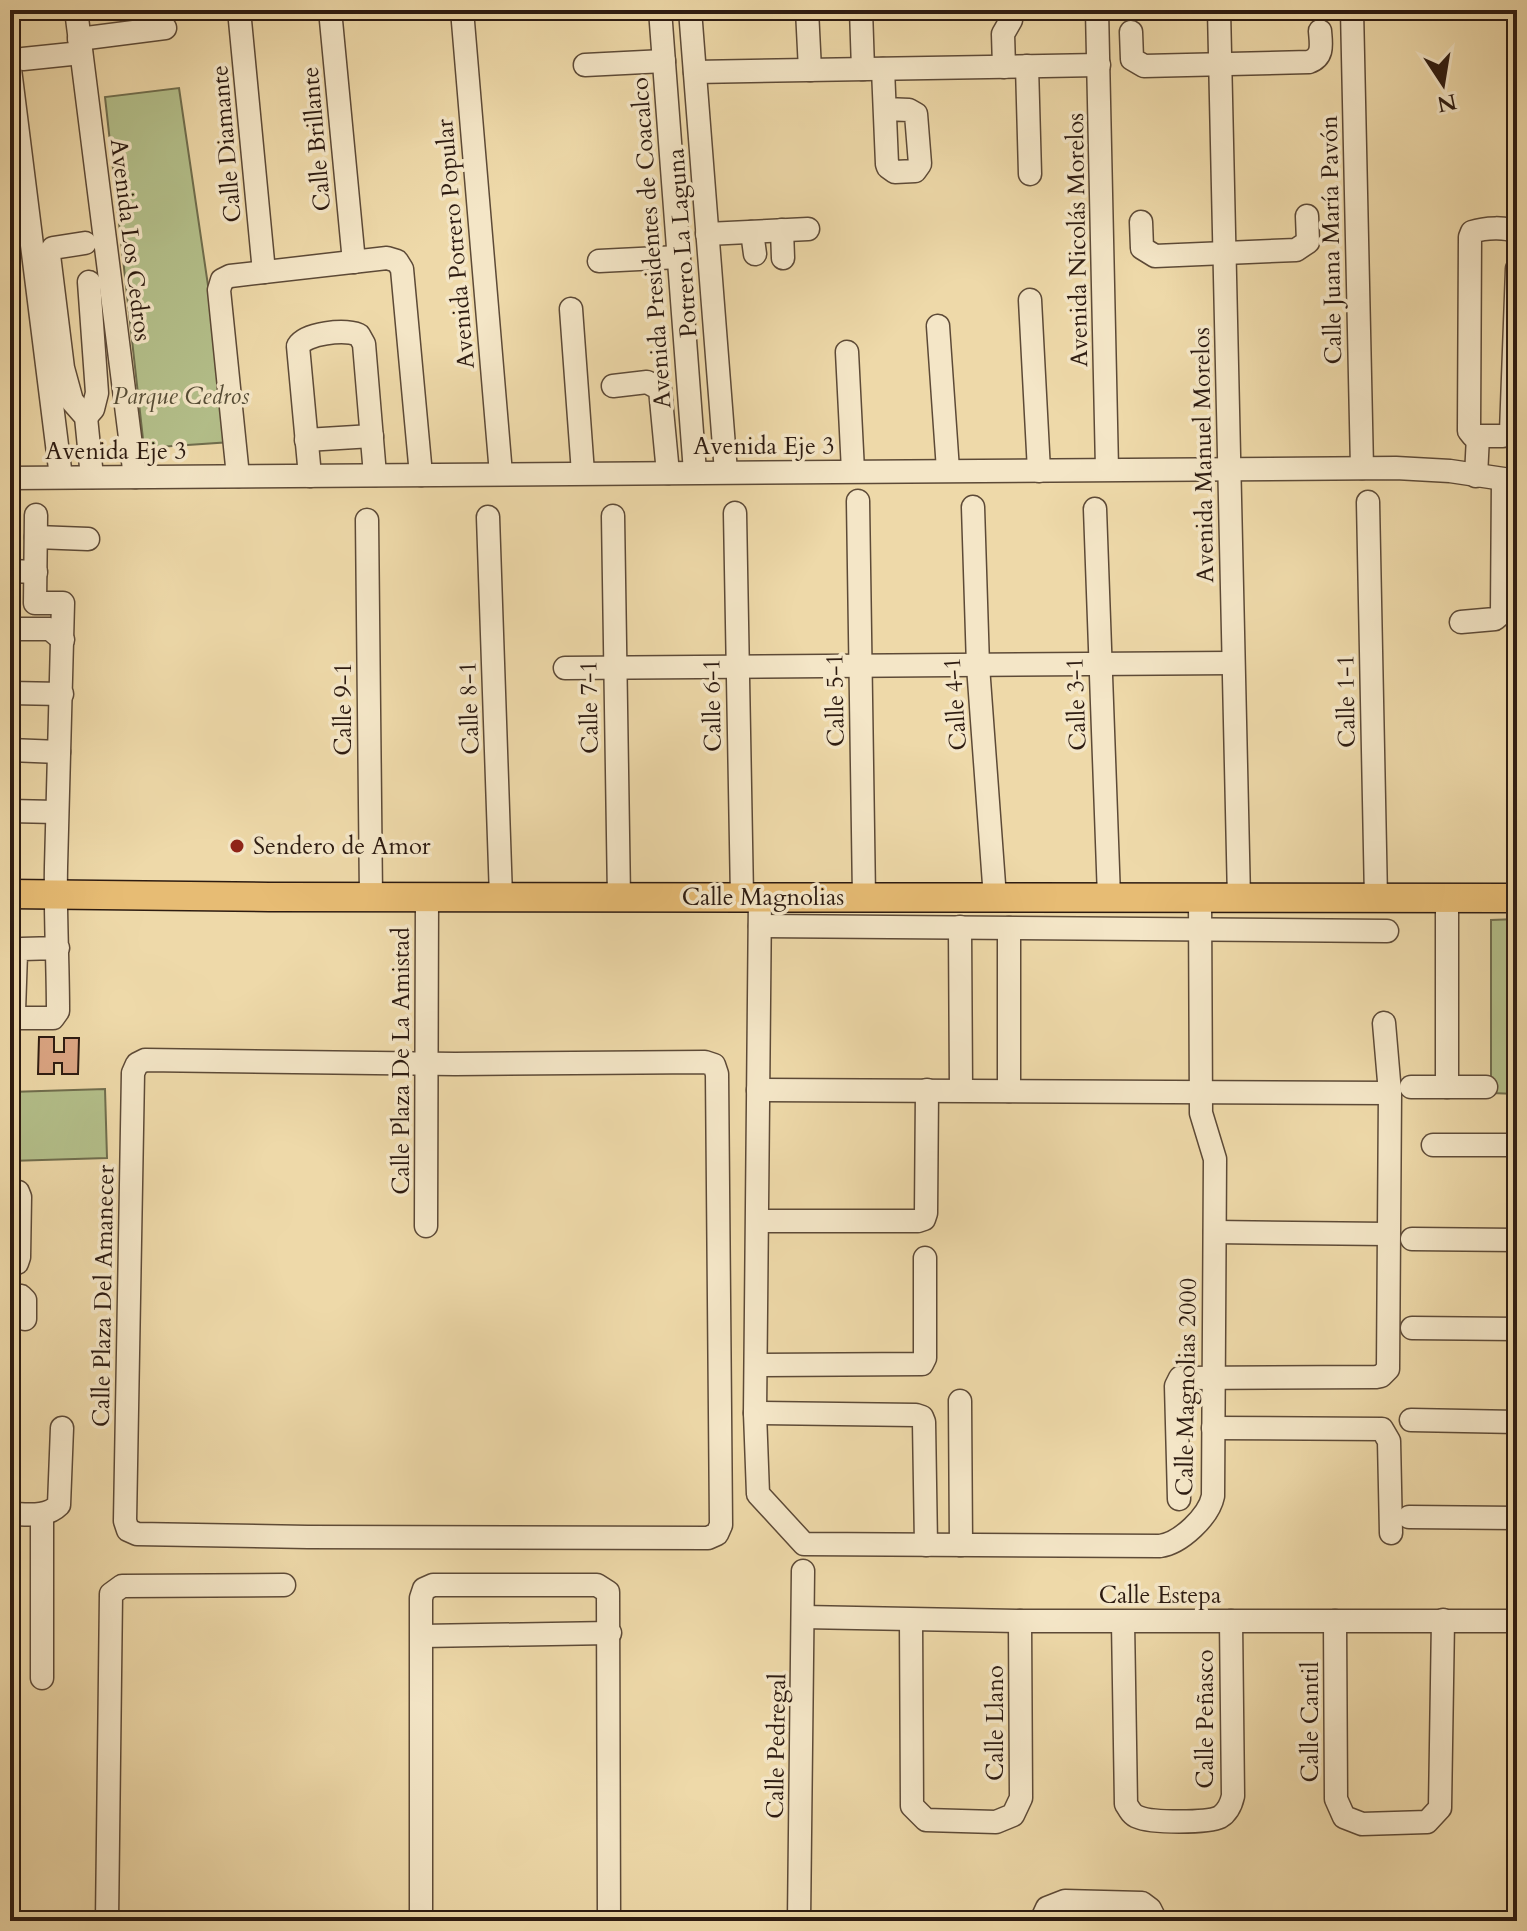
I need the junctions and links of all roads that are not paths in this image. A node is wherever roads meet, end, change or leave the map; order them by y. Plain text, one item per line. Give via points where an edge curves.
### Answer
1 (76, 10) edge
2 (239, 10) edge
3 (330, 10) edge
4 (462, 10) edge
5 (660, 10) edge
6 (690, 10) edge
7 (807, 10) edge
8 (861, 10) edge
9 (1012, 10) edge
10 (1097, 10) edge
11 (1219, 10) edge
12 (1352, 10) edge
13 (165, 28) dead end
14 (1320, 31) dead end
15 (1131, 32) dead end
16 (80, 46) junction
17 (664, 61) junction
18 (17, 64) edge
19 (585, 65) dead end
20 (1099, 65) junction
21 (1221, 65) junction
22 (1027, 66) junction
23 (1004, 67) junction
24 (873, 69) junction
25 (810, 70) junction
26 (695, 72) junction
27 (885, 109) dead end
28 (1030, 174) dead end
29 (1307, 216) dead end
30 (1141, 222) dead end
31 (808, 229) dead end
32 (782, 230) junction
33 (1517, 233) edge
34 (707, 234) junction
35 (85, 243) dead end
36 (1224, 252) junction
37 (679, 257) junction
38 (783, 258) dead end
39 (599, 261) dead end
40 (354, 262) junction
41 (1517, 269) edge
42 (264, 272) junction
43 (89, 282) dead end
44 (1030, 300) dead end
45 (571, 309) dead end
46 (93, 314) junction
47 (58, 319) junction
48 (938, 326) dead end
49 (847, 352) dead end
50 (96, 363) junction
51 (63, 368) junction
52 (613, 386) dead end
53 (86, 417) junction
54 (372, 436) junction
55 (1478, 436) junction
56 (306, 440) junction
57 (1362, 468) junction
58 (1107, 469) junction
59 (948, 470) junction
60 (1229, 470) junction
61 (853, 471) junction
62 (1039, 471) junction
63 (695, 472) junction
64 (726, 472) junction
65 (583, 473) junction
66 (668, 473) junction
67 (501, 474) junction
68 (375, 475) junction
69 (421, 475) junction
70 (238, 476) junction
71 (310, 476) junction
72 (1476, 476) junction
73 (61, 477) junction
74 (92, 477) junction
75 (135, 477) junction
76 (10, 478) edge
77 (1510, 480) edge
78 (858, 501) dead end
79 (1368, 502) dead end
80 (973, 507) dead end
81 (1095, 509) dead end
82 (735, 513) dead end
83 (613, 516) dead end
84 (488, 517) dead end
85 (367, 520) dead end
86 (88, 539) dead end
87 (10, 571) edge
88 (36, 572) junction
89 (1510, 577) edge
90 (1461, 622) dead end
91 (10, 629) edge
92 (63, 640) junction
93 (1232, 663) junction
94 (737, 665) junction
95 (1100, 665) junction
96 (860, 666) junction
97 (978, 666) junction
98 (565, 668) dead end
99 (614, 668) junction
100 (10, 693) edge
101 (62, 694) junction
102 (10, 750) edge
103 (59, 752) junction
104 (10, 811) edge
105 (56, 812) junction
106 (10, 894) edge
107 (55, 894) junction
108 (371, 897) junction
109 (427, 897) junction
110 (501, 897) junction
111 (751, 897) junction
112 (864, 897) junction
113 (1109, 897) junction
114 (619, 898) junction
115 (995, 898) junction
116 (1200, 898) junction
117 (1447, 898) junction
118 (1517, 898) edge
119 (1239, 899) junction
120 (1376, 899) junction
121 (760, 926) junction
122 (960, 927) junction
123 (1009, 928) junction
124 (1200, 929) junction
125 (1387, 931) dead end
126 (58, 948) junction
127 (1384, 1023) dead end
128 (427, 1063) junction
129 (1447, 1087) junction
130 (1486, 1087) dead end
131 (758, 1090) junction
132 (927, 1090) junction
133 (961, 1090) junction
134 (1400, 1090) junction
135 (1009, 1091) junction
136 (1200, 1092) junction
137 (1433, 1145) dead end
138 (1517, 1145) edge
139 (10, 1190) edge
140 (758, 1221) junction
141 (426, 1226) dead end
142 (1215, 1232) junction
143 (1388, 1234) junction
144 (1412, 1239) dead end
145 (1517, 1240) edge
146 (925, 1258) dead end
147 (10, 1265) edge
148 (10, 1295) edge
149 (25, 1319) dead end
150 (1412, 1328) dead end
151 (1517, 1329) edge
152 (757, 1365) junction
153 (1213, 1377) junction
154 (960, 1401) dead end
155 (755, 1413) junction
156 (1411, 1420) dead end
157 (1517, 1422) edge
158 (62, 1428) dead end
159 (1213, 1428) junction
160 (1179, 1499) dead end
161 (10, 1514) edge
162 (42, 1515) junction
163 (1409, 1517) dead end
164 (1517, 1518) edge
165 (1391, 1533) dead end
166 (926, 1545) junction
167 (961, 1545) junction
168 (803, 1571) dead end
169 (284, 1585) dead end
170 (803, 1617) junction
171 (911, 1620) junction
172 (1443, 1620) junction
173 (1020, 1621) junction
174 (1231, 1621) junction
175 (1335, 1621) junction
176 (1517, 1621) edge
177 (1123, 1622) junction
178 (610, 1633) junction
179 (422, 1636) junction
180 (42, 1678) dead end
181 (1044, 1915) edge
182 (1153, 1915) edge
183 (107, 1921) edge
184 (421, 1921) edge
185 (609, 1921) edge
186 (799, 1921) edge

1 - 16 street, Avenida Los Cedros
2 - 42 street, Calle Diamante
3 - 40 street, Calle Brillante
4 - 67 street, Avenida Potrero Popular
5 - 17 street, Avenida Presidentes de Coacalco
6 - 26 street, Potrero La Laguna
7 - 25 street
8 - 24 street
9 - 23 street via 1003,34
10 - 20 street, Avenida Nicolás Morelos
11 - 21 street, Avenida Manuel Morelos
12 - 57 street, Calle Juana María Pavón
13 - 16 street
14 - 21 street via 1321,53 1314,60
15 - 21 street via 1132,59 1139,65
16 - 18 street
16 - 75 street, Avenida Los Cedros
17 - 19 street
17 - 37 street, Avenida Presidentes de Coacalco
18 - 73 street
20 - 22 street
20 - 58 street, Avenida Nicolás Morelos
21 - 36 street, Avenida Manuel Morelos
22 - 23 street
22 - 28 street
23 - 24 street
24 - 25 street
24 - 27 street
25 - 26 street
26 - 34 street, Potrero La Laguna
29 - 36 street via 1308,242 1301,249
30 - 36 street via 1142,248 1150,255
31 - 32 street
32 - 34 street via 753,243
32 - 38 street
33 - 55 street via 1478,230 1470,237 1469,431
34 - 64 street, Potrero La Laguna
35 - 47 street via 49,253
36 - 60 street, Avenida Manuel Morelos
37 - 39 street
37 - 63 street, Avenida Presidentes de Coacalco
40 - 42 street
40 - 69 street via 387,258 402,269
41 - 55 street via 1511,432
42 - 70 street via 230,276 219,290
43 - 46 street
44 - 62 street
45 - 65 street
46 - 47 street
46 - 50 street
47 - 51 street
48 - 59 street
49 - 61 street
50 - 51 street
50 - 53 street via 97,400
51 - 53 street via 72,401
52 - 66 street via 647,382 660,389
53 - 74 street
54 - 56 street
54 - 56 street via 364,344 350,332 308,337 298,346
54 - 68 street
55 - 72 street
56 - 71 street
57 - 60 street, Avenida Eje 3
57 - 72 street, Avenida Eje 3 via 1423,468
58 - 60 street, Avenida Eje 3
58 - 62 street, Avenida Eje 3
59 - 61 street, Avenida Eje 3
59 - 62 street, Avenida Eje 3
60 - 93 street, Avenida Manuel Morelos
61 - 64 street, Avenida Eje 3
63 - 64 street, Avenida Eje 3
63 - 66 street, Avenida Eje 3
65 - 66 street, Avenida Eje 3
65 - 67 street, Avenida Eje 3
67 - 69 street, Avenida Eje 3
68 - 69 street, Avenida Eje 3
68 - 71 street, Avenida Eje 3
70 - 71 street, Avenida Eje 3
70 - 75 street, Avenida Eje 3
72 - 77 street, Avenida Eje 3
73 - 74 street, Avenida Eje 3
73 - 76 street, Avenida Eje 3
74 - 75 street, Avenida Eje 3
77 - 89 street
78 - 96 street, Calle 5-1
79 - 120 street, Calle 1-1
80 - 97 street, Calle 4-1
81 - 95 street, Calle 3-1
82 - 94 street, Calle 6-1
83 - 99 street, Calle 7-1
84 - 110 street, Calle 8-1
85 - 108 street, Calle 9-1
86 - 88 street via 36,526
87 - 88 street
88 - 92 street via 35,603 63,603
89 - 90 street via 1499,617
91 - 92 street via 50,629
92 - 101 street
93 - 95 street
93 - 119 street, Avenida Manuel Morelos
94 - 96 street
94 - 99 street
94 - 111 street, Calle 6-1
95 - 97 street
95 - 113 street, Calle 3-1
96 - 97 street
96 - 112 street, Calle 5-1
97 - 115 street, Calle 4-1
98 - 99 street
99 - 114 street, Calle 7-1
100 - 101 street
101 - 103 street
102 - 103 street
103 - 105 street
104 - 105 street
105 - 107 street
106 - 107 main road, Calle Magnolias
107 - 108 main road, Calle Magnolias
107 - 126 street
108 - 109 main road, Calle Magnolias
109 - 110 main road, Calle Magnolias
109 - 128 street, Calle Plaza De La Amistad
110 - 114 main road, Calle Magnolias
111 - 112 main road, Calle Magnolias
111 - 114 main road, Calle Magnolias
111 - 121 street
112 - 115 main road, Calle Magnolias
113 - 115 main road, Calle Magnolias
113 - 116 main road, Calle Magnolias
116 - 119 main road, Calle Magnolias
116 - 124 street, Calle Magnolias 2000
117 - 118 main road, Calle Magnolias
117 - 120 main road, Calle Magnolias
117 - 129 street
119 - 120 main road, Calle Magnolias
121 - 122 street
121 - 131 street
122 - 123 street
122 - 133 street
123 - 124 street
123 - 135 street
124 - 125 street
124 - 136 street, Calle Magnolias 2000
126 - 126 street via 56,1017 16,1016 15,956 20,949
127 - 134 street
128 - 128 street, Calle Plaza Del Amanecer via 710,1062 716,1069 720,1530 708,1538 247,1536 128,1530 137,1064
128 - 141 street, Calle Plaza De La Amistad
129 - 130 street
129 - 134 street
131 - 132 street
131 - 140 street
132 - 133 street
132 - 140 street via 924,1219
133 - 135 street
134 - 136 street
134 - 143 street
135 - 136 street
136 - 142 street, Calle Magnolias 2000 via 1202,1121 1215,1159
137 - 138 street
139 - 147 street via 20,1197 19,1257
140 - 152 street
142 - 143 street
142 - 153 street, Calle Magnolias 2000
143 - 153 street via 1385,1373
144 - 145 street
146 - 152 street via 922,1364
148 - 149 street via 25,1300
150 - 151 street
152 - 155 street
153 - 159 street, Calle Magnolias 2000
153 - 160 street via 1176,1383
154 - 167 street
155 - 166 street, Calle Magnolias 2000 via 758,1494 804,1544
155 - 166 street via 922,1417
156 - 157 street
158 - 162 street via 61,1499 55,1510
159 - 165 street via 1382,1429 1389,1441
159 - 167 street, Calle Magnolias 2000 via 1211,1506 1170,1545
161 - 162 street
162 - 180 street
163 - 164 street
166 - 167 street, Calle Magnolias 2000
168 - 170 street, Calle Pedregal
169 - 183 street via 122,1586 111,1594
170 - 171 street, Calle Estepa
170 - 186 street, Calle Pedregal
171 - 173 street, Calle Estepa
171 - 173 street, Calle Llano via 912,1806 926,1820 981,1822 1005,1820 1021,1798
172 - 175 street, Calle Estepa
172 - 175 street, Calle Cantil via 1440,1808 1427,1822 1375,1824 1344,1817 1336,1799
172 - 176 street, Calle Estepa
173 - 177 street, Calle Estepa
174 - 175 street, Calle Estepa
174 - 177 street, Calle Estepa
174 - 177 street, Calle Peñasco via 1233,1796 1225,1814 1207,1821 1148,1820 1126,1804
178 - 179 street
178 - 179 street via 610,1597 602,1586 433,1585 421,1593
178 - 185 street
179 - 184 street
181 - 182 street via 1065,1901 1132,1901

